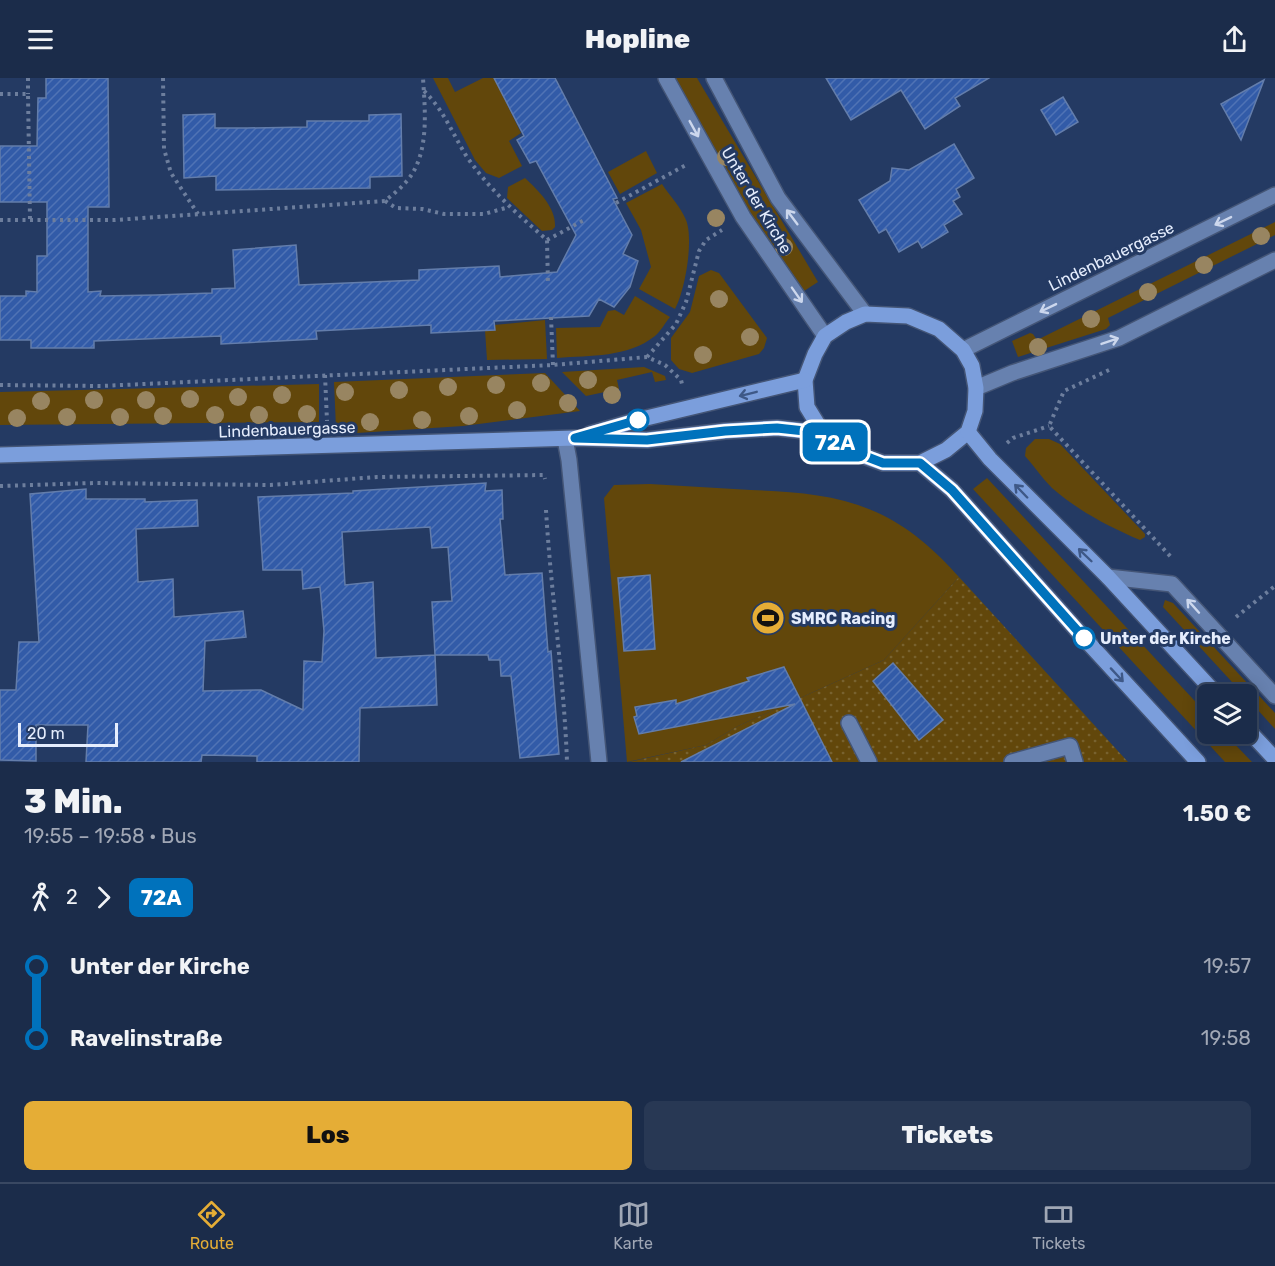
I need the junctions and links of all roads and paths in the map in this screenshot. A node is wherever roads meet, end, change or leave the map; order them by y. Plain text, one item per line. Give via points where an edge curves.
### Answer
1 (28, 78) edge
2 (163, 78) edge
3 (423, 78) edge
4 (666, 78) edge
5 (714, 78) edge
6 (424, 91) junction
7 (0, 94) edge
8 (28, 94) junction
9 (708, 153) junction
10 (1275, 195) edge
11 (386, 201) junction
12 (616, 203) dead end
13 (509, 207) junction
14 (198, 214) junction
15 (743, 218) junction
16 (586, 219) dead end
17 (0, 220) edge
18 (30, 220) junction
19 (547, 240) junction
20 (1275, 260) edge
21 (549, 285) dead end
22 (865, 314) junction
23 (551, 317) dead end
24 (825, 336) junction
25 (963, 350) junction
26 (647, 357) junction
27 (553, 365) junction
28 (1117, 366) dead end
29 (325, 375) junction
30 (805, 380) junction
31 (0, 385) edge
32 (976, 388) junction
33 (688, 408) junction
34 (327, 420) dead end
35 (1049, 426) junction
36 (968, 432) junction
37 (823, 433) junction
38 (570, 438) junction
39 (1013, 438) dead end
40 (0, 455) edge
41 (920, 463) junction
42 (0, 486) edge
43 (545, 487) dead end
44 (546, 499) dead end
45 (1178, 565) dead end
46 (1108, 577) junction
47 (1275, 586) edge
48 (1231, 622) dead end
49 (1207, 684) edge
50 (1275, 696) edge
51 (849, 723) dead end
52 (1257, 740) edge
53 (1275, 759) edge
54 (567, 762) edge
55 (599, 762) edge
56 (869, 762) edge
57 (1012, 762) edge
58 (1075, 762) edge
59 (1198, 762) edge

1 - 8 path
2 - 14 path via 164,149 171,173
3 - 6 path
4 -> 9 street, Unter der Kirche
22 -> 5 street, Unter der Kirche via 778,198
6 - 11 path via 421,155 408,181
6 - 13 path via 436,102 484,180
7 - 8 path
8 - 18 path
9 - 12 path
9 - 15 street, Unter der Kirche
10 -> 25 street, Lindenbauergasse
11 - 13 path via 396,208 444,214 484,214
11 - 14 path
13 - 19 path
14 - 18 path via 115,220
15 -> 24 street, Unter der Kirche
15 - 26 path via 705,240 680,317
16 - 19 path
17 - 18 path
19 - 21 path
32 -> 20 street via 1119,338
22 - 24 main road
22 - 25 main road via 908,315 939,329
23 - 27 path
24 - 30 main road
25 - 32 main road via 972,366
26 - 27 path
26 - 33 path via 665,365 681,380
27 - 29 path
28 - 35 path via 1064,391
29 - 31 path via 101,386
29 - 34 path
30 -> 33 main road, Lindenbauergasse
30 - 37 main road via 807,406
32 - 36 main road via 975,411
33 - 38 main road, Lindenbauergasse
35 - 39 path
35 - 45 path
36 - 41 main road via 946,450
46 -> 36 main road
37 - 38 main road, Lindenbauergasse via 777,428 647,440
37 - 41 main road via 844,448 883,463
38 - 40 main road, Lindenbauergasse
38 - 55 street
41 -> 59 main road via 952,490
42 - 43 path via 270,485 377,477 544,475
44 - 54 path
46 - 49 main road
50 -> 46 street via 1172,584
47 - 48 path
51 - 56 street
52 - 53 main road
57 - 58 street via 1070,746

